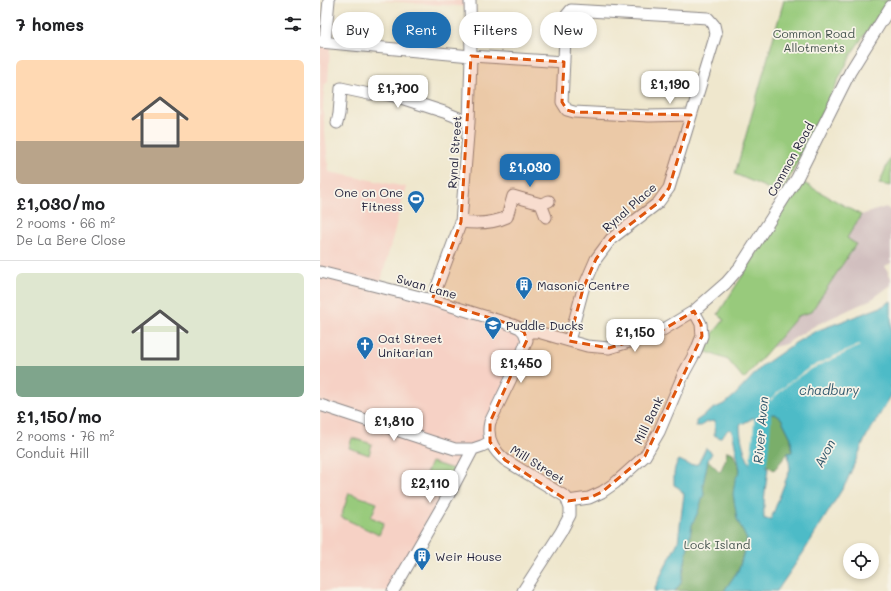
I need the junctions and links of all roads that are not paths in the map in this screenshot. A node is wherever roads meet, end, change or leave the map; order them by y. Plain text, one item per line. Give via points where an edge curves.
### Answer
1 (329, 0) edge
2 (470, 0) edge
3 (891, 6) edge
4 (323, 42) edge
5 (471, 56) junction
6 (564, 62) junction
7 (691, 115) junction
8 (469, 122) junction
9 (337, 123) dead end
10 (546, 217) dead end
11 (461, 222) junction
12 (320, 272) edge
13 (432, 300) junction
14 (694, 312) junction
15 (524, 332) junction
16 (569, 341) junction
17 (320, 405) edge
18 (490, 442) junction
19 (473, 449) junction
20 (568, 501) junction
21 (393, 591) edge
22 (523, 591) edge

1 - 4 street
2 - 5 street, Rynal Street
3 - 14 street, Common Road via 850,72 797,178 740,267
4 - 5 street
5 - 6 street
5 - 8 street, Rynal Street
6 - 7 street, Rynal Place via 562,102 567,110 648,116
6 - 7 street, Rynal Place via 566,16 571,10 708,18 714,25 716,34
7 - 16 street, Rynal Place via 670,188 658,203 611,239 596,260 583,289
8 - 9 street via 398,97 341,88
8 - 11 street, Rynal Street
10 - 11 street via 545,203 513,196 507,217 499,221 481,223
11 - 13 street, Rynal Street
12 - 13 street, Swan Lane
13 - 15 street, Swan Lane via 513,325
14 - 16 street, Common Road via 656,334 609,348
14 - 20 street, Mill Bank via 701,324 702,336 659,432 645,456 602,492 589,498
15 - 16 street via 538,332
15 - 18 street via 527,340 490,422
17 - 19 street via 455,449
18 - 19 street
18 - 20 street, Mill Street via 505,460 566,497
19 - 21 street
20 - 22 street, Mill Street via 570,515

